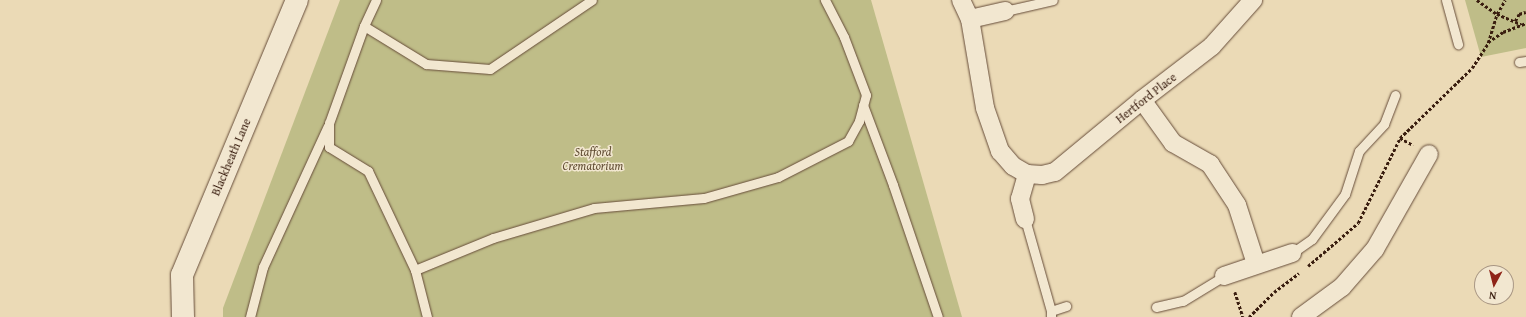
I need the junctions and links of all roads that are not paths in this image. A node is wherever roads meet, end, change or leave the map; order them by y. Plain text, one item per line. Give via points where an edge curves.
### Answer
1 (297, 0) edge
2 (376, 0) edge
3 (592, 0) edge
4 (825, 0) edge
5 (961, 0) edge
6 (1053, 0) edge
7 (1253, 0) edge
8 (1446, 0) edge
9 (1005, 11) joint
10 (970, 20) junction
11 (364, 26) junction
12 (1458, 44) dead end
13 (1395, 95) dead end
14 (1142, 100) junction
15 (863, 106) junction
16 (329, 123) junction
17 (1429, 154) dead end
18 (1027, 174) junction
19 (1025, 219) joint
20 (1292, 253) joint
21 (1256, 264) junction
22 (414, 270) junction
23 (1226, 275) joint
24 (1066, 306) dead end
25 (1156, 307) dead end
26 (1051, 314) edge
27 (183, 317) edge
28 (250, 317) edge
29 (428, 317) edge
30 (938, 317) edge
31 (1302, 317) edge

1 - 27 street, Blackheath Lane via 182,275
2 - 11 lane
3 - 11 lane via 490,69 426,64
4 - 15 lane via 844,37 866,95
5 - 10 street
6 - 9 lane
7 - 14 street, Hertford Place via 1212,46
8 - 12 lane
9 - 10 street
10 - 18 street via 985,108 1000,151 1013,166
11 - 16 lane
13 - 20 lane via 1384,124 1359,151 1345,194 1312,239
14 - 18 street, Hertford Place via 1055,172 1042,175
14 - 21 street via 1173,143 1210,164 1237,205
15 - 22 lane via 859,121 848,141 778,177 704,198 594,208 493,238
15 - 30 lane
16 - 22 lane via 329,147 368,171
16 - 28 lane via 263,267
17 - 31 street via 1375,249 1342,287
18 - 19 street via 1020,199
19 - 26 lane
20 - 21 street
21 - 23 street
22 - 29 lane
23 - 25 lane via 1183,301
24 - 26 lane

